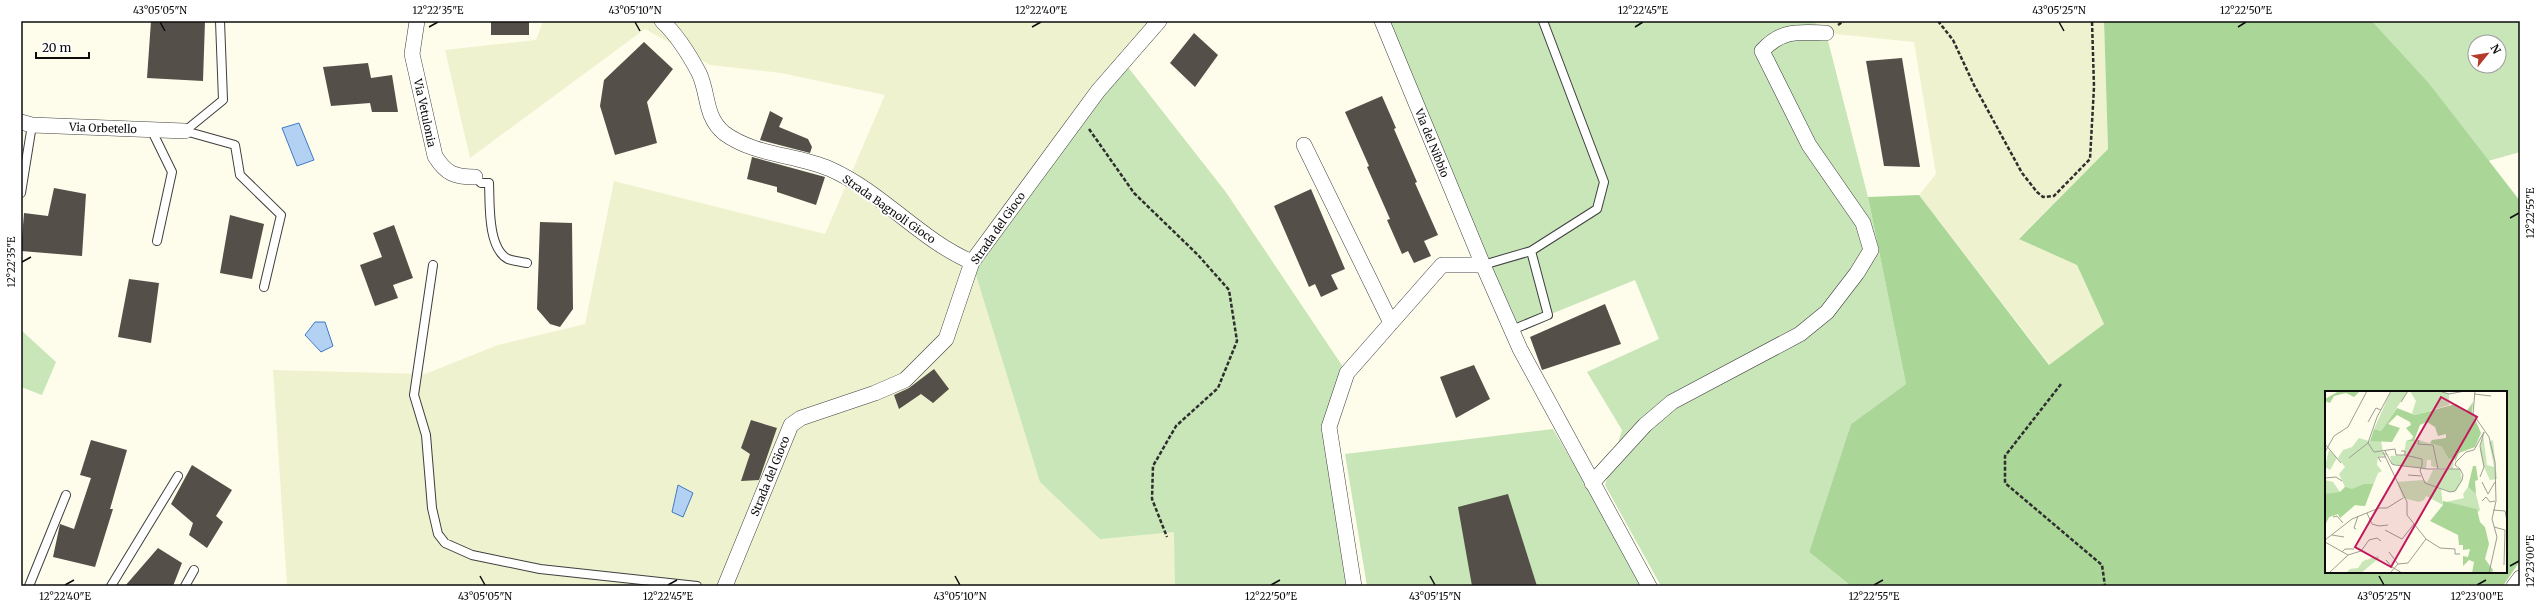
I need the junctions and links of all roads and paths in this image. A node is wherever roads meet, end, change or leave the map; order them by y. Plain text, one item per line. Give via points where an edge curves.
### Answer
1 (220, 21) edge
2 (417, 21) edge
3 (662, 21) edge
4 (1159, 21) edge
5 (1382, 21) edge
6 (1543, 21) edge
7 (1938, 21) edge
8 (2092, 21) edge
9 (1826, 33) dead end
10 (1079, 116) junction
11 (26, 124) edge
12 (151, 129) junction
13 (185, 131) junction
14 (1304, 145) dead end
15 (475, 177) joint
16 (21, 193) edge
17 (158, 241) dead end
18 (1531, 251) junction
19 (972, 262) junction
20 (527, 263) dead end
21 (433, 265) dead end
22 (1483, 265) junction
23 (264, 287) dead end
24 (1391, 323) junction
25 (1512, 330) junction
26 (2061, 384) dead end
27 (178, 476) dead end
28 (1592, 482) junction
29 (66, 495) dead end
30 (1166, 537) dead end
31 (194, 570) dead end
32 (2520, 578) edge
33 (29, 586) edge
34 (111, 586) edge
35 (185, 586) edge
36 (697, 586) edge
37 (725, 586) edge
38 (1354, 586) edge
39 (1649, 586) edge
40 (2105, 586) edge
41 (2514, 586) edge

1 - 13 lane via 224,100
2 - 15 street, Via Vetulonia via 412,54 435,156 443,169 457,177
3 - 19 street, Strada Bagnoli Gioco via 699,73 710,117 724,132 749,147 830,169 868,192 954,255
4 - 10 street, Strada del Gioco
5 - 22 street, Via del Nibbio
6 - 18 lane via 1604,182 1598,208
7 - 8 path via 1953,40 1974,85 2022,173 2043,196 2054,196 2090,159 2094,87
9 - 28 street via 1792,32 1773,39 1762,51 1808,145 1863,223 1871,250 1827,312 1800,334 1672,402 1645,425
10 - 19 street, Strada del Gioco
10 - 30 path via 1134,193 1198,255 1229,290 1237,341 1218,388 1176,426 1153,466 1152,499
11 - 12 street, Via Orbetello
11 - 16 lane
12 - 13 street, Via Orbetello
12 - 17 lane via 172,172
13 - 23 lane via 235,145 240,175 281,215
14 - 24 street
15 - 20 lane via 481,183 489,183 490,219 495,242 507,258
18 - 22 lane
18 - 25 lane via 1548,315
19 - 37 street, Strada del Gioco via 946,339 927,360 904,380 875,393 801,418 791,425
21 - 36 lane via 414,395 426,436 432,508 438,534 445,543 472,555 540,569
22 - 24 street via 1442,266
22 - 25 street, Via del Nibbio
24 - 38 street via 1347,373 1329,426
25 - 28 street, Via del Nibbio
26 - 40 path via 2005,456 2005,483 2102,565
27 - 34 lane
28 - 39 street, Via del Nibbio
29 - 33 lane
31 - 35 lane
32 - 41 street

